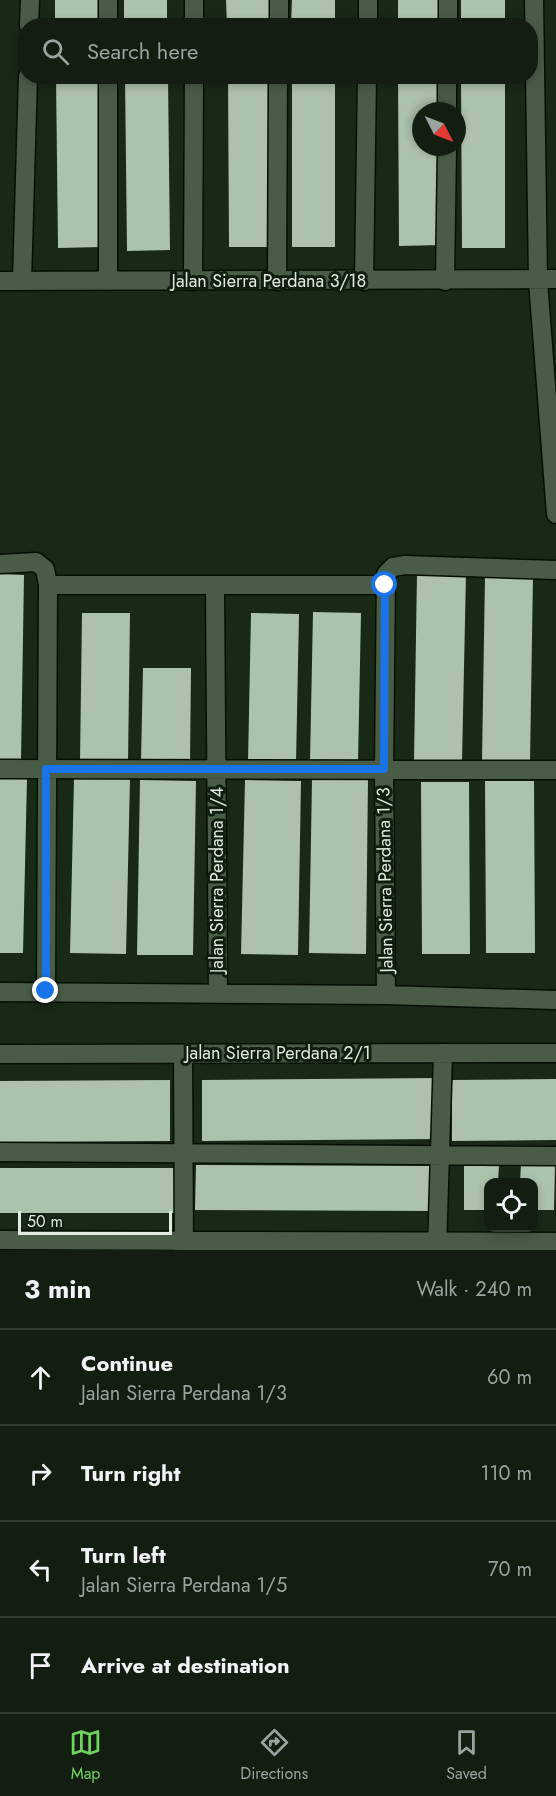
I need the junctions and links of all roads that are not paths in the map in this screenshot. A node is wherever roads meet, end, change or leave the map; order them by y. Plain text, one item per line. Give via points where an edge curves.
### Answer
1 (30, 0) edge
2 (108, 0) edge
3 (194, 0) edge
4 (279, 0) edge
5 (368, 0) edge
6 (448, 0) edge
7 (534, 0) edge
8 (29, 18) edge
9 (108, 18) edge
10 (194, 18) edge
11 (279, 18) edge
12 (368, 18) edge
13 (448, 18) edge
14 (535, 18) edge
15 (28, 84) edge
16 (108, 84) edge
17 (194, 84) edge
18 (278, 84) edge
19 (367, 84) edge
20 (447, 84) edge
21 (538, 84) edge
22 (447, 102) edge
23 (447, 156) edge
24 (547, 280) edge
25 (0, 281) edge
26 (22, 281) junction
27 (108, 281) junction
28 (193, 281) junction
29 (277, 281) junction
30 (364, 281) junction
31 (445, 281) junction
32 (556, 514) edge
33 (0, 564) edge
34 (556, 570) edge
35 (48, 585) junction
36 (385, 585) junction
37 (215, 587) junction
38 (0, 769) edge
39 (46, 769) junction
40 (384, 769) junction
41 (217, 770) junction
42 (556, 770) edge
43 (46, 991) junction
44 (0, 992) edge
45 (218, 993) junction
46 (386, 996) junction
47 (556, 1000) edge
48 (443, 1053) junction
49 (556, 1053) edge
50 (0, 1054) edge
51 (183, 1054) junction
52 (0, 1152) edge
53 (183, 1152) junction
54 (440, 1154) junction
55 (556, 1156) edge
56 (0, 1240) edge
57 (556, 1242) edge
58 (184, 1246) edge
59 (437, 1246) edge

1 - 8 street
2 - 9 street
3 - 10 street
4 - 11 street
5 - 12 street
6 - 13 street
7 - 14 street
15 - 26 street
16 - 27 street
17 - 28 street
18 - 29 street
19 - 30 street
20 - 22 street
21 - 24 street
23 - 31 street
24 - 31 street, Jalan Sierra Perdana 3/18
24 - 32 street
25 - 26 street, Jalan Sierra Perdana 3/18
26 - 27 street, Jalan Sierra Perdana 3/18
27 - 28 street, Jalan Sierra Perdana 3/18
28 - 29 street, Jalan Sierra Perdana 3/18
29 - 30 street, Jalan Sierra Perdana 3/18
30 - 31 street, Jalan Sierra Perdana 3/18
33 - 35 street via 36,562 45,569
34 - 36 street via 405,565 393,567 386,574
35 - 37 street
35 - 39 street
36 - 37 street
36 - 40 street, Jalan Sierra Perdana 1/3
37 - 41 street, Jalan Sierra Perdana 1/4
38 - 39 street
39 - 41 street
39 - 43 street
40 - 41 street
40 - 42 street
40 - 46 street, Jalan Sierra Perdana 1/3
41 - 45 street, Jalan Sierra Perdana 1/4
43 - 44 street
43 - 45 street
45 - 46 street
46 - 47 street
48 - 49 street, Jalan Sierra Perdana 2/1
48 - 51 street, Jalan Sierra Perdana 2/1
48 - 54 street
50 - 51 street, Jalan Sierra Perdana 2/1
51 - 53 street
52 - 53 street
53 - 54 street
53 - 58 street
54 - 55 street
54 - 59 street
56 - 58 street
57 - 59 street
58 - 59 street

